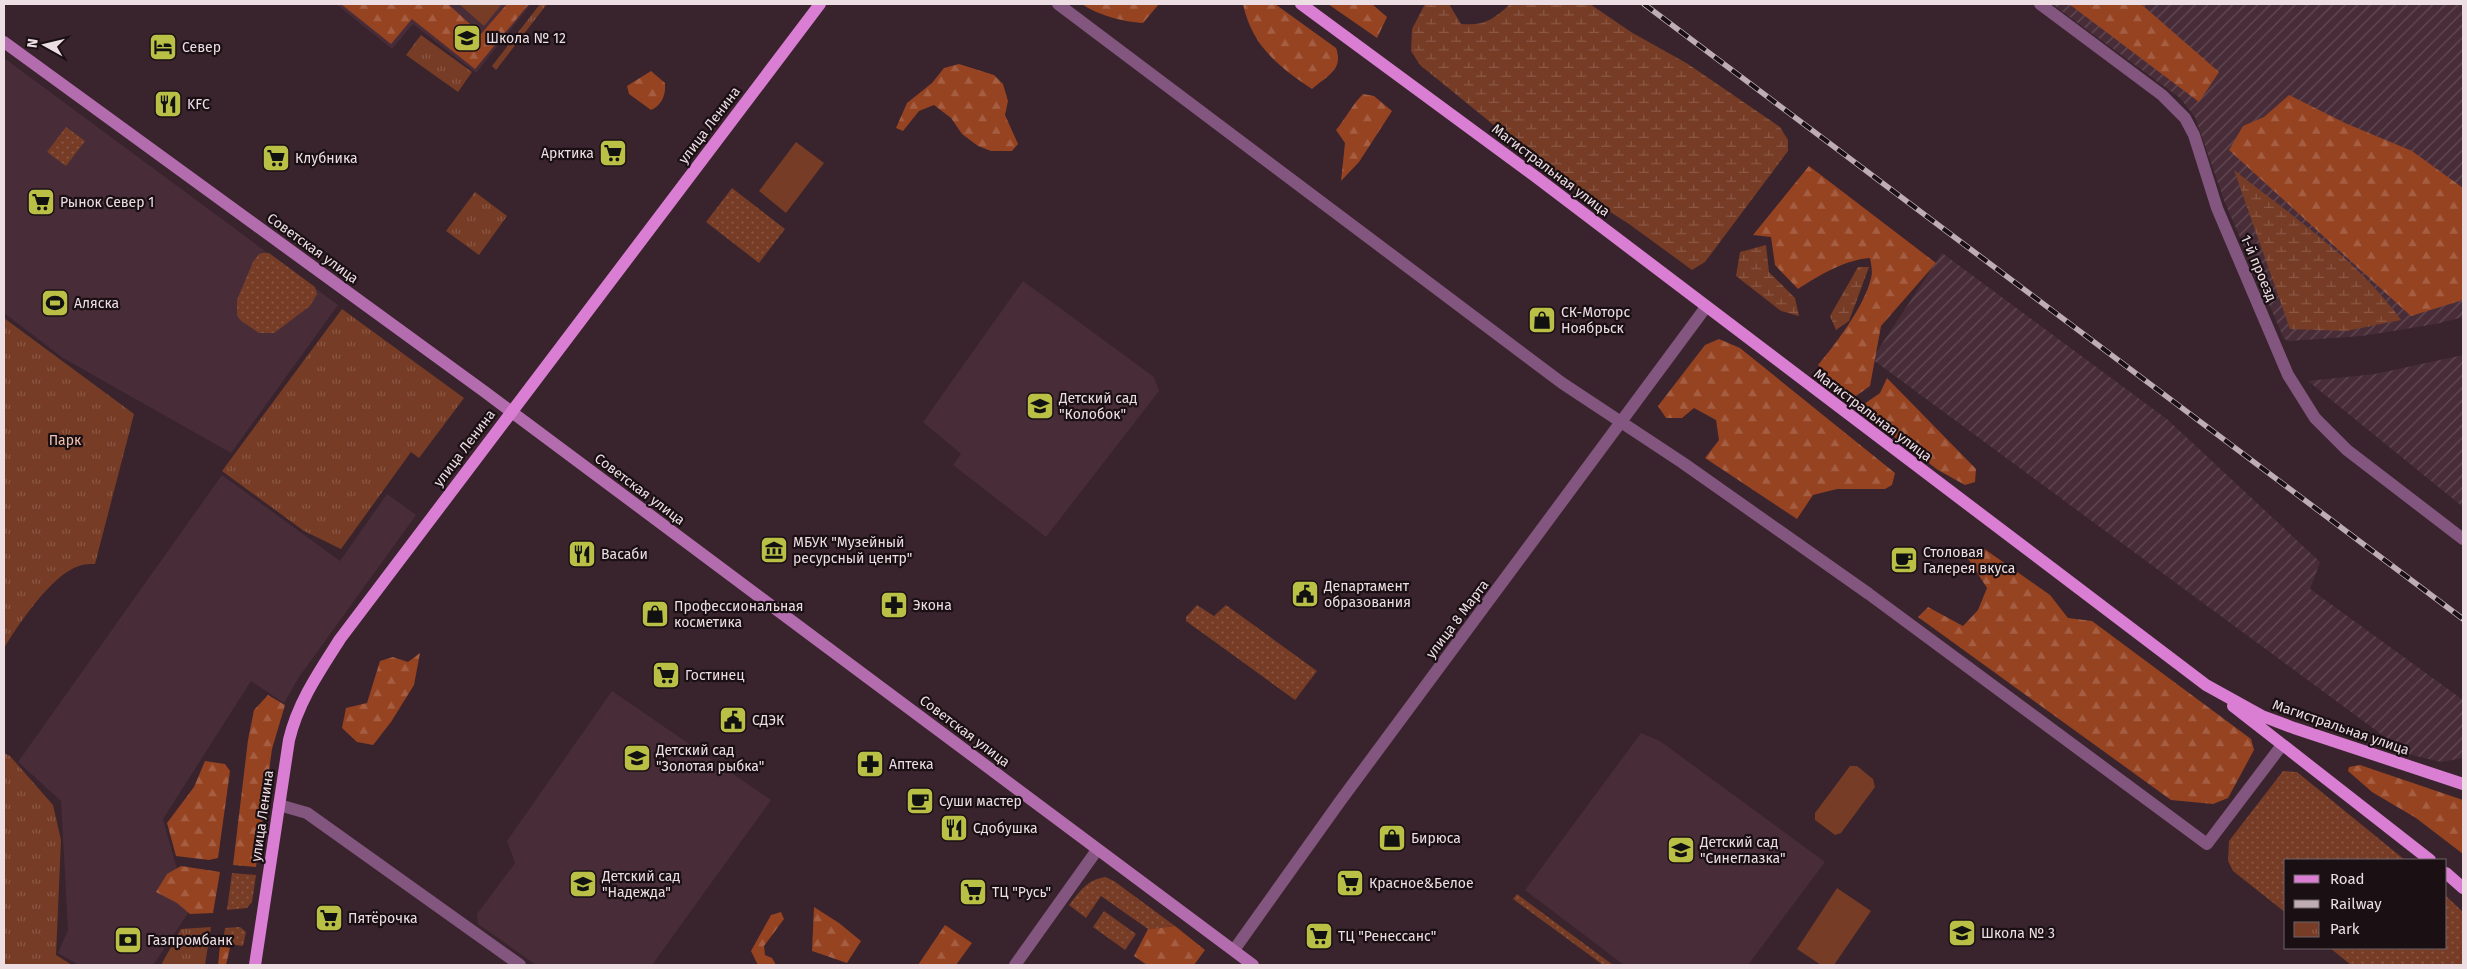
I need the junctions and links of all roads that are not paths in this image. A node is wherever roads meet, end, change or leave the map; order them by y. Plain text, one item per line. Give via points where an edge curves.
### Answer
1 (820, 4) edge
2 (1058, 4) edge
3 (1302, 4) edge
4 (2040, 4) edge
5 (4, 42) edge
6 (1706, 307) junction
7 (510, 412) junction
8 (1622, 422) junction
9 (2463, 539) edge
10 (2206, 684) junction
11 (2282, 745) junction
12 (2463, 784) edge
13 (279, 805) junction
14 (1097, 850) junction
15 (2429, 859) edge
16 (2447, 874) edge
17 (2463, 888) edge
18 (1234, 950) junction
19 (255, 965) edge
20 (520, 965) edge
21 (1015, 965) edge
22 (1253, 965) edge

1 - 7 main road, улица Ленина
2 - 8 street via 1562,383
3 - 6 main road, Магистральная улица
4 - 9 street, 1-й проезд via 2162,95 2185,118 2218,208 2288,375 2304,404 2347,450
5 - 7 main road, Советская улица
6 - 8 street, улица 8 Марта
6 - 10 main road, Магистральная улица
7 - 13 main road, улица Ленина via 340,639 310,685 294,722
7 - 14 main road, Советская улица
8 - 11 street via 1869,594 2207,844
8 - 18 street, улица 8 Марта via 1341,800
10 - 11 main road
10 - 12 main road, Магистральная улица via 2262,716
11 - 15 main road
13 - 19 main road, улица Ленина
13 - 20 street via 307,813
14 - 18 main road, Советская улица
14 - 21 street
16 - 17 main road
18 - 22 main road, Советская улица

